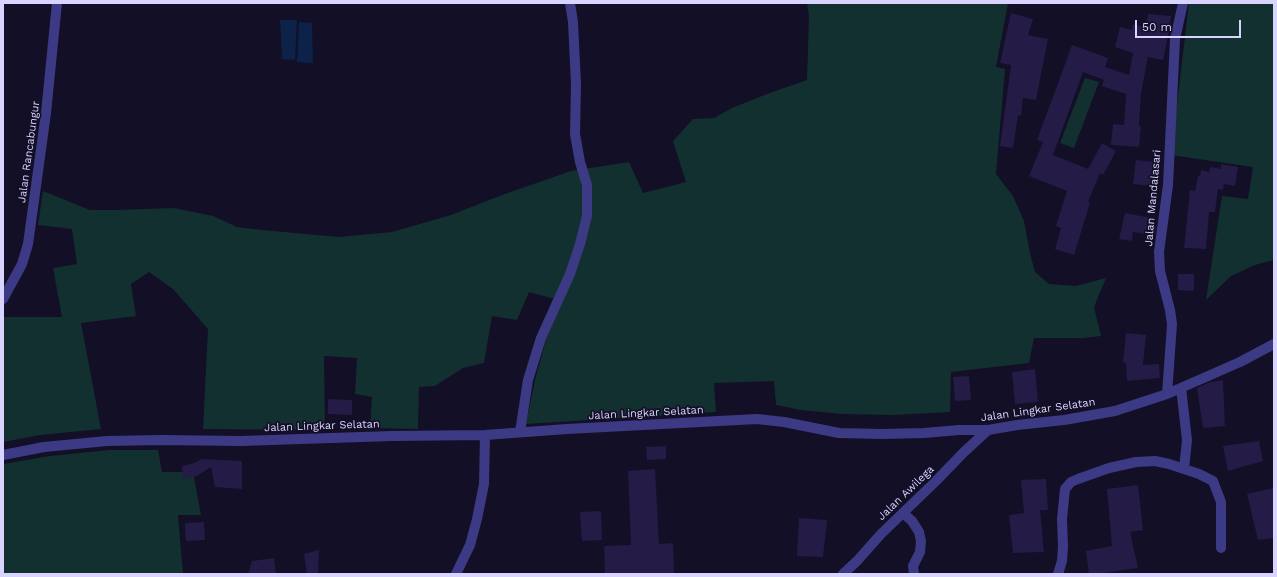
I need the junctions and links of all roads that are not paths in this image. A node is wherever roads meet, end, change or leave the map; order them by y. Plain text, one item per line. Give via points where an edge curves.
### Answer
1 (57, 3) edge
2 (570, 3) edge
3 (1183, 3) edge
4 (3, 299) edge
5 (1274, 344) edge
6 (1181, 388) junction
7 (1167, 394) junction
8 (988, 430) junction
9 (520, 432) junction
10 (485, 435) junction
11 (3, 455) edge
12 (1184, 469) junction
13 (903, 513) junction
14 (1221, 548) dead end
15 (456, 574) edge
16 (843, 574) edge
17 (914, 574) edge
18 (1058, 574) edge

1 - 4 street, Jalan Rancabungur via 46,113 28,244 22,264
2 - 9 street via 576,84 575,134 587,185 587,216 570,274 541,338 528,380
3 - 7 street, Jalan Mandalasari via 1175,39 1168,186 1159,252 1160,271 1172,324
5 - 6 street, Jalan Lingkar Selatan
6 - 7 street, Jalan Lingkar Selatan
6 - 12 street via 1186,440
7 - 8 street, Jalan Lingkar Selatan via 1115,411
8 - 9 street, Jalan Lingkar Selatan via 840,433 757,419
8 - 13 street, Jalan Awilega
9 - 10 street, Jalan Lingkar Selatan
10 - 11 street, Jalan Lingkar Selatan via 107,442
10 - 15 street via 484,484 477,519 470,546
12 - 14 street via 1209,478 1215,486 1221,502
12 - 18 street via 1155,461 1136,462 1109,468 1071,482 1065,489 1062,561
13 - 16 street, Jalan Awilega
13 - 17 street via 912,521 921,541

